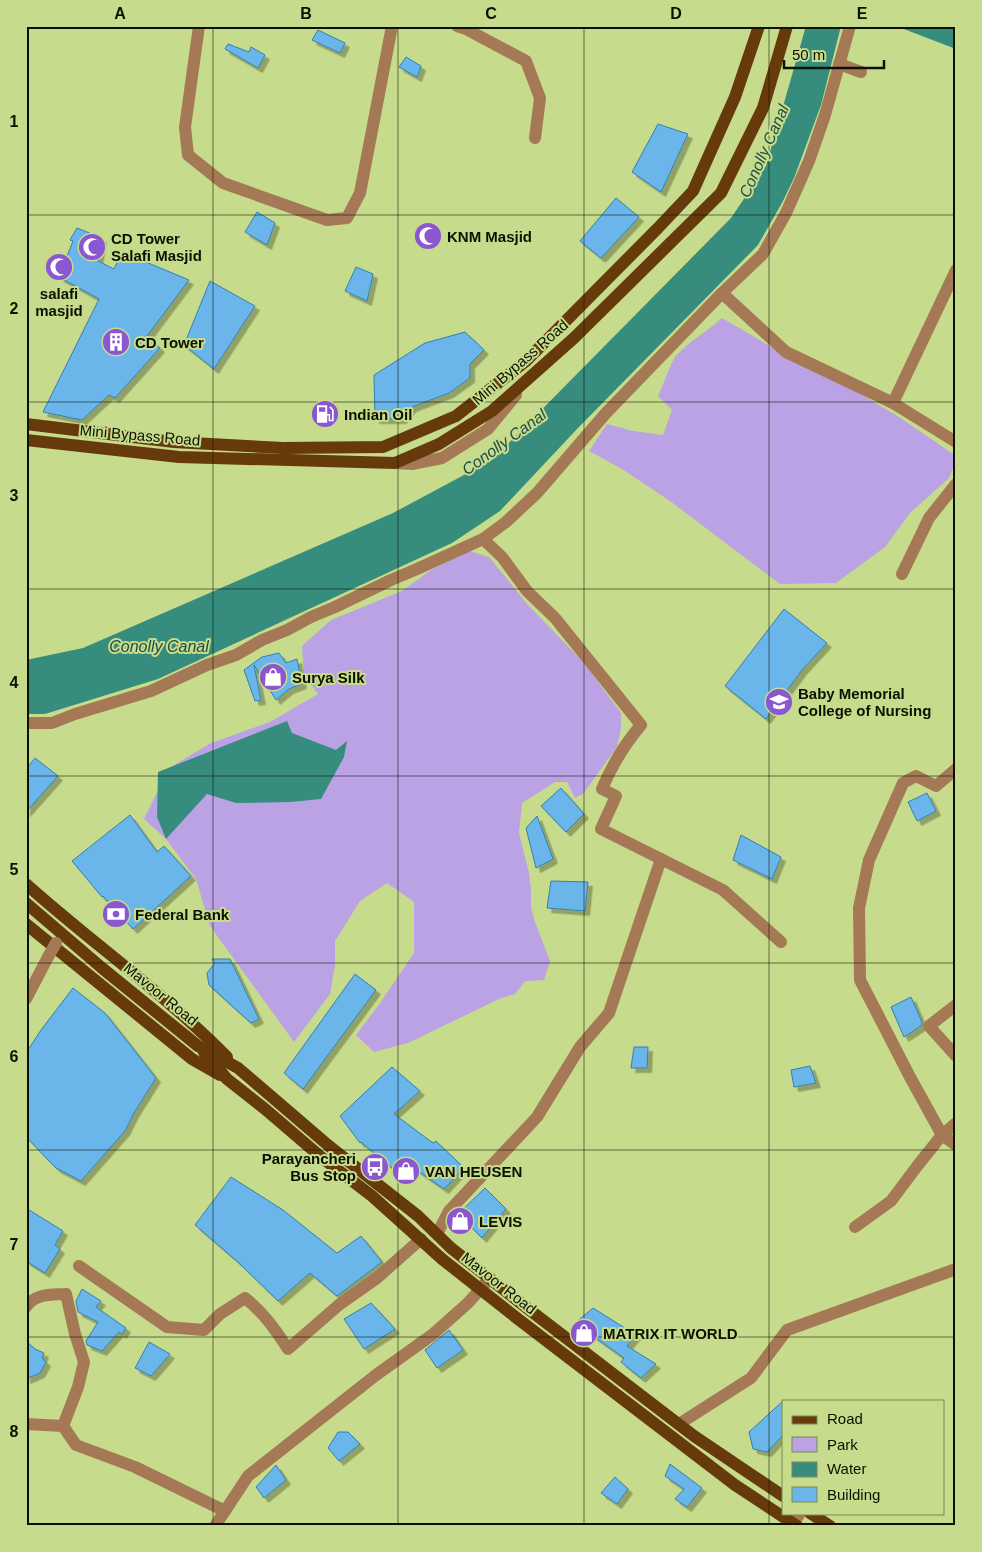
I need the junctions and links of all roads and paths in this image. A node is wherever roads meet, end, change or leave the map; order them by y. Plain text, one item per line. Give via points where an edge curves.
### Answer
1 (199, 26) edge
2 (392, 26) edge
3 (759, 26) edge
4 (787, 26) edge
5 (850, 26) edge
6 (463, 27) edge
7 (839, 64) junction
8 (861, 72) dead end
9 (535, 138) dead end
10 (956, 270) edge
11 (722, 293) junction
12 (893, 403) junction
13 (26, 424) edge
14 (26, 440) edge
15 (956, 442) edge
16 (327, 448) junction
17 (327, 461) junction
18 (956, 484) edge
19 (483, 539) junction
20 (902, 574) dead end
21 (26, 723) edge
22 (956, 769) edge
23 (661, 859) junction
24 (26, 884) edge
25 (26, 903) edge
26 (26, 924) edge
27 (57, 941) dead end
28 (781, 942) dead end
29 (26, 999) edge
30 (956, 1006) edge
31 (198, 1046) junction
32 (956, 1056) edge
33 (238, 1068) junction
34 (227, 1079) junction
35 (956, 1123) edge
36 (942, 1136) junction
37 (956, 1145) edge
38 (855, 1228) dead end
39 (437, 1234) junction
40 (421, 1239) junction
41 (80, 1266) dead end
42 (956, 1269) edge
43 (490, 1278) junction
44 (480, 1289) junction
45 (27, 1305) edge
46 (26, 1424) edge
47 (679, 1424) junction
48 (63, 1426) junction
49 (782, 1495) edge
50 (225, 1511) junction
51 (782, 1514) edge
52 (782, 1514) edge
53 (812, 1514) edge
54 (795, 1522) edge
55 (215, 1526) edge
56 (830, 1526) edge

1 - 2 street via 185,127 188,155 222,183 327,220 347,218 360,193
3 - 16 main road, Mini Bypass Road via 735,97 693,191 526,361 456,416 424,430 383,447
4 - 17 main road, Mini Bypass Road via 763,108 722,193 574,338 492,412 439,444 395,462
5 - 7 street
6 - 9 street via 526,61 540,98
7 - 8 street
7 - 11 street via 809,161 786,213 764,254
10 - 12 street
11 - 12 street via 786,352
11 - 19 street via 606,413 537,493
12 - 15 street
13 - 16 main road, Mini Bypass Road via 174,442
14 - 17 main road, Mini Bypass Road via 179,457
16 - 17 main road
18 - 20 street via 929,518
19 - 21 street via 262,640 236,655 151,691 52,723
19 - 23 street via 502,557 527,591 555,618 641,726 627,741 602,789 616,796 601,829
22 - 36 street via 936,786 916,776 903,783 869,860 859,908 860,980
23 - 28 street via 723,890
23 - 39 street via 609,1014 580,1047 537,1117 449,1210
24 - 33 main road via 197,1027
25 - 31 main road, Mavoor Road
26 - 34 main road via 192,1059
27 - 29 street, bridge
30 - 32 street via 929,1026
31 - 33 main road, Mavoor Road
31 - 34 main road, Mavoor Road
33 - 39 main road, Mavoor Road
34 - 40 main road, Mavoor Road
35 - 36 street
36 - 37 street
36 - 38 street via 891,1200
39 - 43 main road, Mavoor Road
40 - 41 street via 288,1349 271,1323 245,1298 220,1314 204,1330 167,1327
40 - 44 main road, Mavoor Road
42 - 47 street via 787,1330 751,1378
43 - 44 street
43 - 47 main road, Mavoor Road
44 - 50 street via 432,1335 369,1380 248,1476
44 - 52 main road, Mavoor Road via 735,1485
45 - 48 street via 40,1296 66,1294 84,1362
46 - 48 street
47 - 49 main road, Mavoor Road
48 - 50 street via 76,1445 135,1467
50 - 55 street
51 - 54 main road, Mavoor Road
53 - 56 main road

